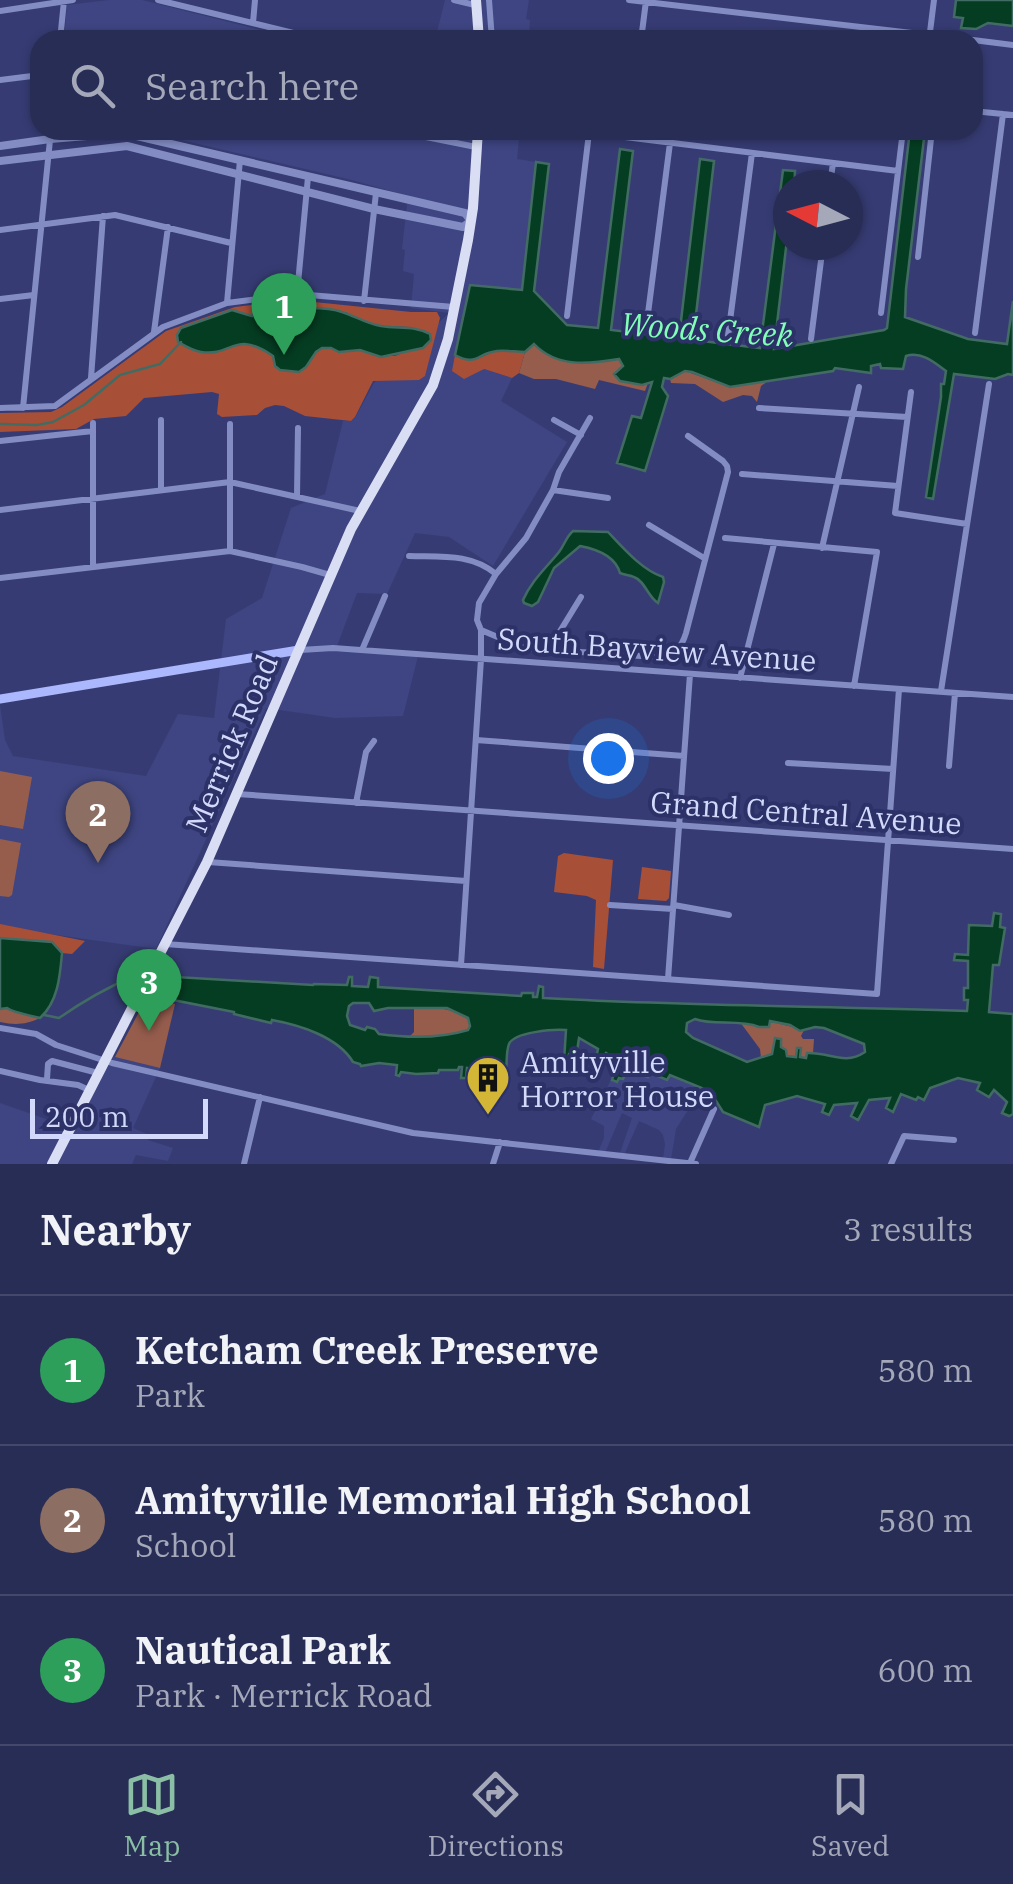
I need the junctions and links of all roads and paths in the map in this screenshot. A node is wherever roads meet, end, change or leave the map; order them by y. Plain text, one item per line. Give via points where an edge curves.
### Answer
1 (73, 0) edge
2 (158, 0) edge
3 (255, 0) edge
4 (454, 0) edge
5 (489, 0) edge
6 (628, 0) edge
7 (934, 0) edge
8 (64, 1) edge
9 (646, 1) edge
10 (476, 2) edge
11 (0, 11) edge
12 (253, 24) junction
13 (61, 30) edge
14 (279, 30) edge
15 (478, 30) edge
16 (491, 30) edge
17 (643, 30) edge
18 (868, 30) edge
19 (930, 30) edge
20 (983, 41) edge
21 (1013, 45) edge
22 (30, 76) edge
23 (0, 80) edge
24 (983, 111) edge
25 (1003, 114) junction
26 (1013, 115) edge
27 (30, 139) edge
28 (49, 140) edge
29 (154, 140) edge
30 (437, 140) edge
31 (477, 140) edge
32 (588, 140) edge
33 (657, 140) edge
34 (903, 140) edge
35 (931, 140) edge
36 (670, 143) junction
37 (0, 146) edge
38 (477, 147) junction
39 (752, 153) junction
40 (48, 155) junction
41 (0, 160) edge
42 (240, 160) junction
43 (833, 163) junction
44 (832, 170) edge
45 (898, 171) junction
46 (238, 174) junction
47 (308, 177) junction
48 (307, 191) junction
49 (376, 193) junction
50 (374, 208) junction
51 (103, 216) junction
52 (471, 221) junction
53 (41, 224) junction
54 (168, 227) junction
55 (0, 230) edge
56 (232, 243) junction
57 (918, 257) dead end
58 (821, 260) edge
59 (297, 294) junction
60 (34, 295) junction
61 (0, 299) edge
62 (364, 301) junction
63 (227, 303) junction
64 (455, 307) junction
65 (881, 314) dead end
66 (566, 316) dead end
67 (646, 329) dead end
68 (154, 333) junction
69 (976, 334) dead end
70 (728, 336) dead end
71 (811, 340) dead end
72 (91, 380) junction
73 (989, 384) dead end
74 (859, 387) dead end
75 (911, 392) dead end
76 (0, 408) edge
77 (23, 408) junction
78 (760, 408) dead end
79 (852, 414) junction
80 (908, 417) junction
81 (590, 418) dead end
82 (161, 420) dead end
83 (554, 420) dead end
84 (230, 424) dead end
85 (298, 428) dead end
86 (580, 435) junction
87 (688, 436) dead end
88 (0, 441) edge
89 (742, 474) dead end
90 (230, 482) junction
91 (837, 482) junction
92 (898, 486) junction
93 (161, 490) junction
94 (553, 490) junction
95 (298, 496) junction
96 (608, 498) dead end
97 (93, 499) junction
98 (0, 510) edge
99 (360, 512) junction
100 (967, 524) junction
101 (648, 526) dead end
102 (725, 538) dead end
103 (774, 544) junction
104 (822, 548) junction
105 (230, 551) junction
106 (408, 556) dead end
107 (704, 558) junction
108 (93, 567) junction
109 (496, 574) junction
110 (330, 575) junction
111 (0, 578) edge
112 (385, 596) dead end
113 (581, 597) dead end
114 (481, 630) junction
115 (299, 650) junction
116 (362, 650) junction
117 (553, 650) junction
118 (481, 658) junction
119 (690, 674) junction
120 (740, 678) junction
121 (854, 686) junction
122 (898, 689) junction
123 (941, 692) junction
124 (955, 693) junction
125 (1013, 697) edge
126 (0, 699) edge
127 (476, 740) junction
128 (374, 741) dead end
129 (684, 756) junction
130 (788, 762) dead end
131 (949, 766) dead end
132 (893, 769) junction
133 (236, 794) junction
134 (356, 803) junction
135 (471, 811) junction
136 (680, 825) junction
137 (887, 840) junction
138 (1013, 849) edge
139 (207, 862) junction
140 (466, 881) junction
141 (610, 905) dead end
142 (674, 907) junction
143 (729, 915) dead end
144 (166, 944) junction
145 (460, 965) junction
146 (668, 979) junction
147 (0, 1028) edge
148 (104, 1060) junction
149 (0, 1071) edge
150 (98, 1072) junction
151 (46, 1079) junction
152 (90, 1090) junction
153 (260, 1097) junction
154 (714, 1109) dead end
155 (954, 1140) dead end
156 (500, 1142) junction
157 (52, 1164) edge
158 (244, 1164) edge
159 (493, 1164) edge
160 (692, 1164) edge
161 (891, 1164) edge

1 - 8 street
2 - 12 street
3 - 12 street
4 - 10 street
5 - 16 street
6 - 9 street
7 - 19 street
8 - 11 street
8 - 13 street
9 - 17 street
9 - 18 street
10 - 15 main road
12 - 14 street
20 - 21 street
22 - 23 street
24 - 25 street
25 - 26 street
25 - 69 street
27 - 37 street
28 - 40 street
29 - 42 street
30 - 38 street
31 - 38 main road, Merrick Road
32 - 66 street
33 - 36 street
34 - 45 street
35 - 57 street
36 - 39 street
36 - 67 street
38 - 52 main road, Merrick Road
39 - 43 street
39 - 70 street
40 - 41 street
40 - 46 street via 127,146
40 - 53 street
42 - 46 street
42 - 47 street
43 - 44 street
43 - 45 street
45 - 65 street
46 - 48 street
46 - 56 street
47 - 48 street
47 - 49 street
48 - 50 street
48 - 59 street
49 - 50 street
49 - 52 street via 465,213
50 - 52 street via 463,226
50 - 62 street
51 - 53 street
51 - 54 street
51 - 72 street
52 - 64 main road, Merrick Road
53 - 55 street
53 - 60 street
54 - 56 street
54 - 68 street
56 - 63 street
58 - 71 street
59 - 62 street
59 - 63 street
60 - 61 street
60 - 77 street
62 - 64 street
63 - 68 street
64 - 99 main road, Merrick Road via 435,380
68 - 72 street
72 - 77 street via 54,406
73 - 100 street
74 - 79 street
75 - 80 street
76 - 77 street
78 - 79 street
79 - 80 street
79 - 91 street
80 - 92 street
81 - 86 street
82 - 93 street
83 - 86 street
84 - 90 street
85 - 95 street
86 - 94 street
87 - 107 street via 728,472
88 - 97 street via 93,427
89 - 91 street
90 - 93 street
90 - 95 street
90 - 105 street
91 - 92 street
91 - 104 street
92 - 100 street via 895,513
93 - 97 street
94 - 96 street
94 - 109 street
95 - 99 street
97 - 98 street
97 - 108 street
99 - 110 main road, Merrick Road
100 - 123 street
101 - 107 street
102 - 103 street
103 - 104 street
103 - 120 street
104 - 121 street via 876,552
105 - 108 street
105 - 110 street
106 - 109 street via 471,559
107 - 117 street via 684,641 674,653
108 - 111 street
109 - 114 street via 479,603
110 - 115 main road, Merrick Road
112 - 116 street
113 - 117 street
114 - 117 street via 521,647
114 - 118 street
115 - 116 street, South Bayview Avenue
115 - 126 main road
115 - 133 main road, Merrick Road
116 - 118 street, South Bayview Avenue
118 - 119 street, South Bayview Avenue
118 - 127 street
119 - 120 street, South Bayview Avenue
119 - 129 street
120 - 121 street, South Bayview Avenue
121 - 122 street, South Bayview Avenue
122 - 123 street, South Bayview Avenue
122 - 132 street
123 - 124 street, South Bayview Avenue
124 - 125 street, South Bayview Avenue
124 - 131 street
127 - 129 street
127 - 135 street
128 - 134 street
129 - 136 street
130 - 132 street
132 - 137 street
133 - 134 street, Grand Central Avenue
133 - 139 main road, Merrick Road
134 - 135 street, Grand Central Avenue
135 - 136 street, Grand Central Avenue
135 - 140 street
136 - 137 street, Grand Central Avenue
136 - 142 street
137 - 138 street, Grand Central Avenue
137 - 146 street via 877,994
139 - 140 street
139 - 144 main road, Merrick Road
140 - 145 street
141 - 142 street
142 - 143 street
142 - 146 street
144 - 145 street
144 - 148 main road, Merrick Road
145 - 146 street
147 - 148 street
148 - 150 main road, Merrick Road
148 - 153 street
149 - 151 street
150 - 151 street via 52,1060
150 - 152 main road, Merrick Road
151 - 152 street
152 - 157 main road, Merrick Road
153 - 156 street via 414,1133
153 - 158 street
154 - 160 street
155 - 161 street via 904,1136
156 - 159 street
156 - 160 street

